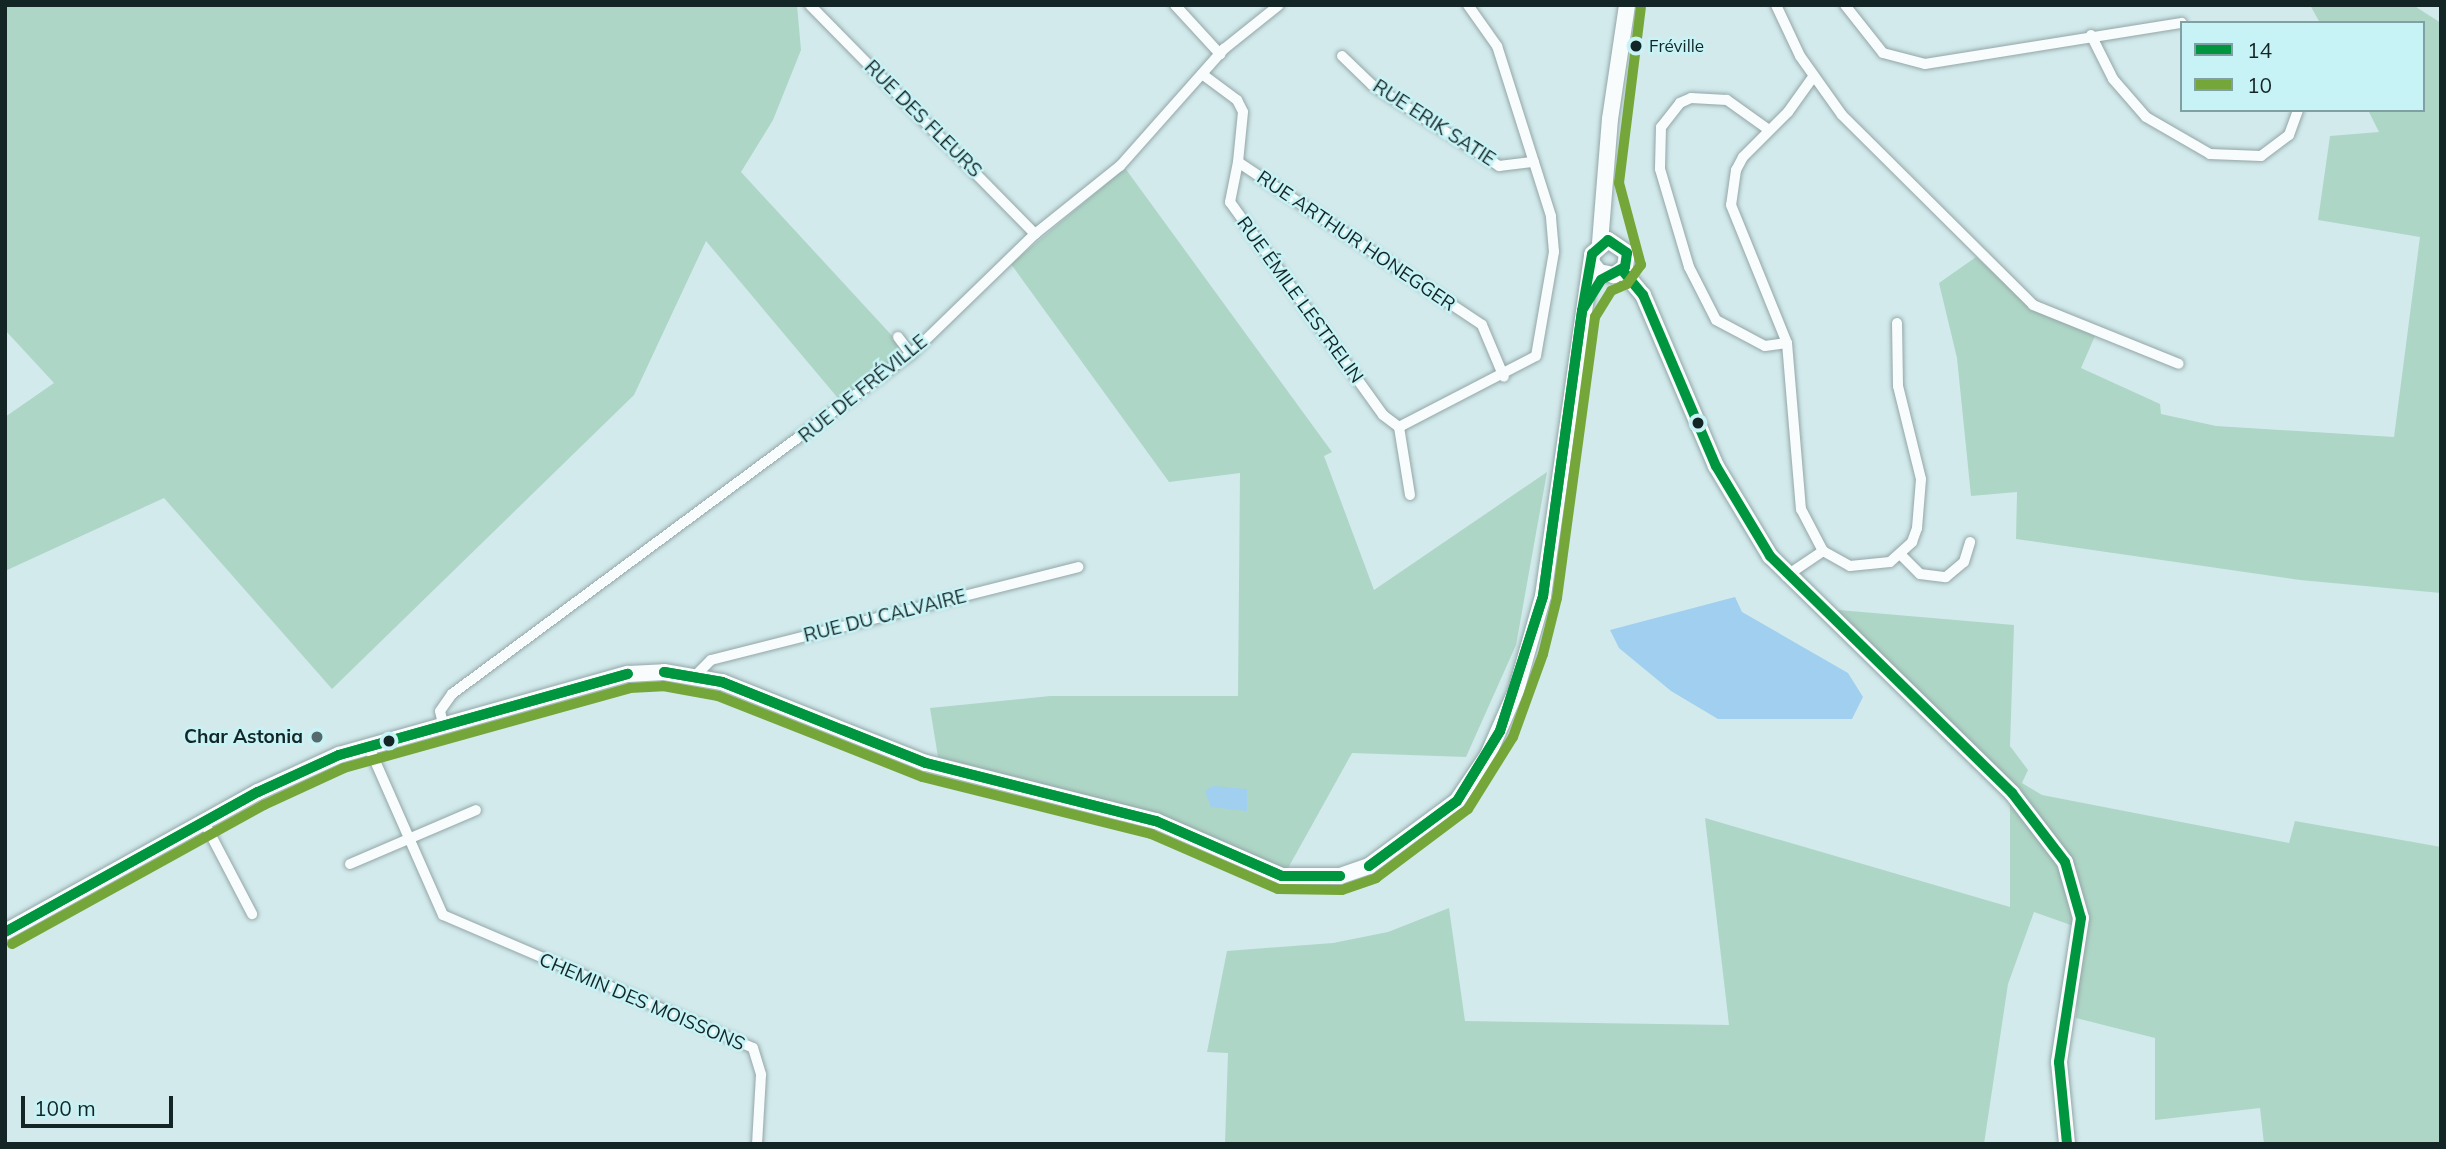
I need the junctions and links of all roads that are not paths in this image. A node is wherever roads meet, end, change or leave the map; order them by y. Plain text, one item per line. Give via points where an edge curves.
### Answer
1 (810, 5) edge
2 (1175, 5) edge
3 (1279, 5) edge
4 (1468, 5) edge
5 (1627, 5) edge
6 (1776, 5) edge
7 (1845, 5) edge
8 (2180, 23) edge
9 (2091, 35) junction
10 (1220, 54) junction
11 (1342, 56) dead end
12 (1202, 74) junction
13 (1813, 77) junction
14 (2297, 112) edge
15 (1769, 130) junction
16 (1238, 162) junction
17 (1534, 162) junction
18 (1605, 183) junction
19 (1035, 234) junction
20 (1618, 242) junction
21 (1600, 243) junction
22 (1592, 263) junction
23 (1615, 273) junction
24 (1582, 312) junction
25 (1897, 323) dead end
26 (898, 337) dead end
27 (1787, 343) junction
28 (911, 354) junction
29 (2179, 364) dead end
30 (1504, 377) junction
31 (1399, 426) junction
32 (1410, 495) dead end
33 (1970, 542) dead end
34 (1823, 551) junction
35 (1901, 555) junction
36 (1078, 567) dead end
37 (1786, 576) junction
38 (696, 675) junction
39 (448, 723) junction
40 (368, 745) junction
41 (476, 810) dead end
42 (204, 822) junction
43 (408, 835) junction
44 (350, 864) dead end
45 (252, 914) dead end
46 (5, 932) edge
47 (757, 1144) edge
48 (2067, 1144) edge

1 - 19 street, RUE DES FLEURS
2 - 10 street
3 - 10 street, RUE DE FRÉVILLE
4 - 17 street via 1497,46
5 - 18 street
6 - 13 street
7 - 9 street via 1882,53 1925,64
8 - 9 street
9 - 14 street via 2113,79 2146,117 2210,154 2261,156 2289,135
10 - 12 street, RUE DE FRÉVILLE
11 - 17 street, RUE ERIK SATIE via 1372,85 1499,166
12 - 16 street, RUE ARTHUR HONEGGER via 1237,100 1243,112
12 - 19 street, RUE DE FRÉVILLE via 1120,166
13 - 15 street
13 - 29 street via 1875,150 2033,305
15 - 27 street via 1736,170 1731,205
15 - 27 street via 1727,100 1691,98 1673,109 1661,127 1660,169 1689,267 1716,320 1765,346
16 - 30 street, RUE ARTHUR HONEGGER via 1482,325
16 - 31 street, RUE ÉMILE LESTRELIN via 1230,202 1383,415
17 - 30 street via 1551,216 1554,252 1536,356
18 - 20 street
18 - 21 street
19 - 28 street, RUE DE FRÉVILLE
20 - 21 street
20 - 23 street via 1628,257
21 - 22 street
22 - 23 street
22 - 24 street
23 - 24 street
23 - 37 street via 1643,295 1716,466
24 - 38 street via 1543,596 1516,691 1488,755 1457,801 1369,866 1340,876 1282,876 1156,821 926,764
25 - 35 street via 1898,386 1921,479 1917,528
26 - 28 street
27 - 34 street via 1795,395 1797,486
28 - 39 street, RUE DE FRÉVILLE via 444,704
30 - 31 street
31 - 32 street
33 - 35 street via 1964,562 1946,578 1920,574
34 - 35 street via 1863,567
34 - 37 street
36 - 38 street, RUE DU CALVAIRE via 711,660
37 - 48 street via 2012,793 2065,862 2081,918 2059,1062
38 - 39 street via 628,674
39 - 40 street
40 - 42 street via 298,773
40 - 43 street
41 - 43 street
42 - 45 street
42 - 46 street
43 - 44 street
43 - 47 street, CHEMIN DES MOISSONS via 443,915 753,1048 761,1076

